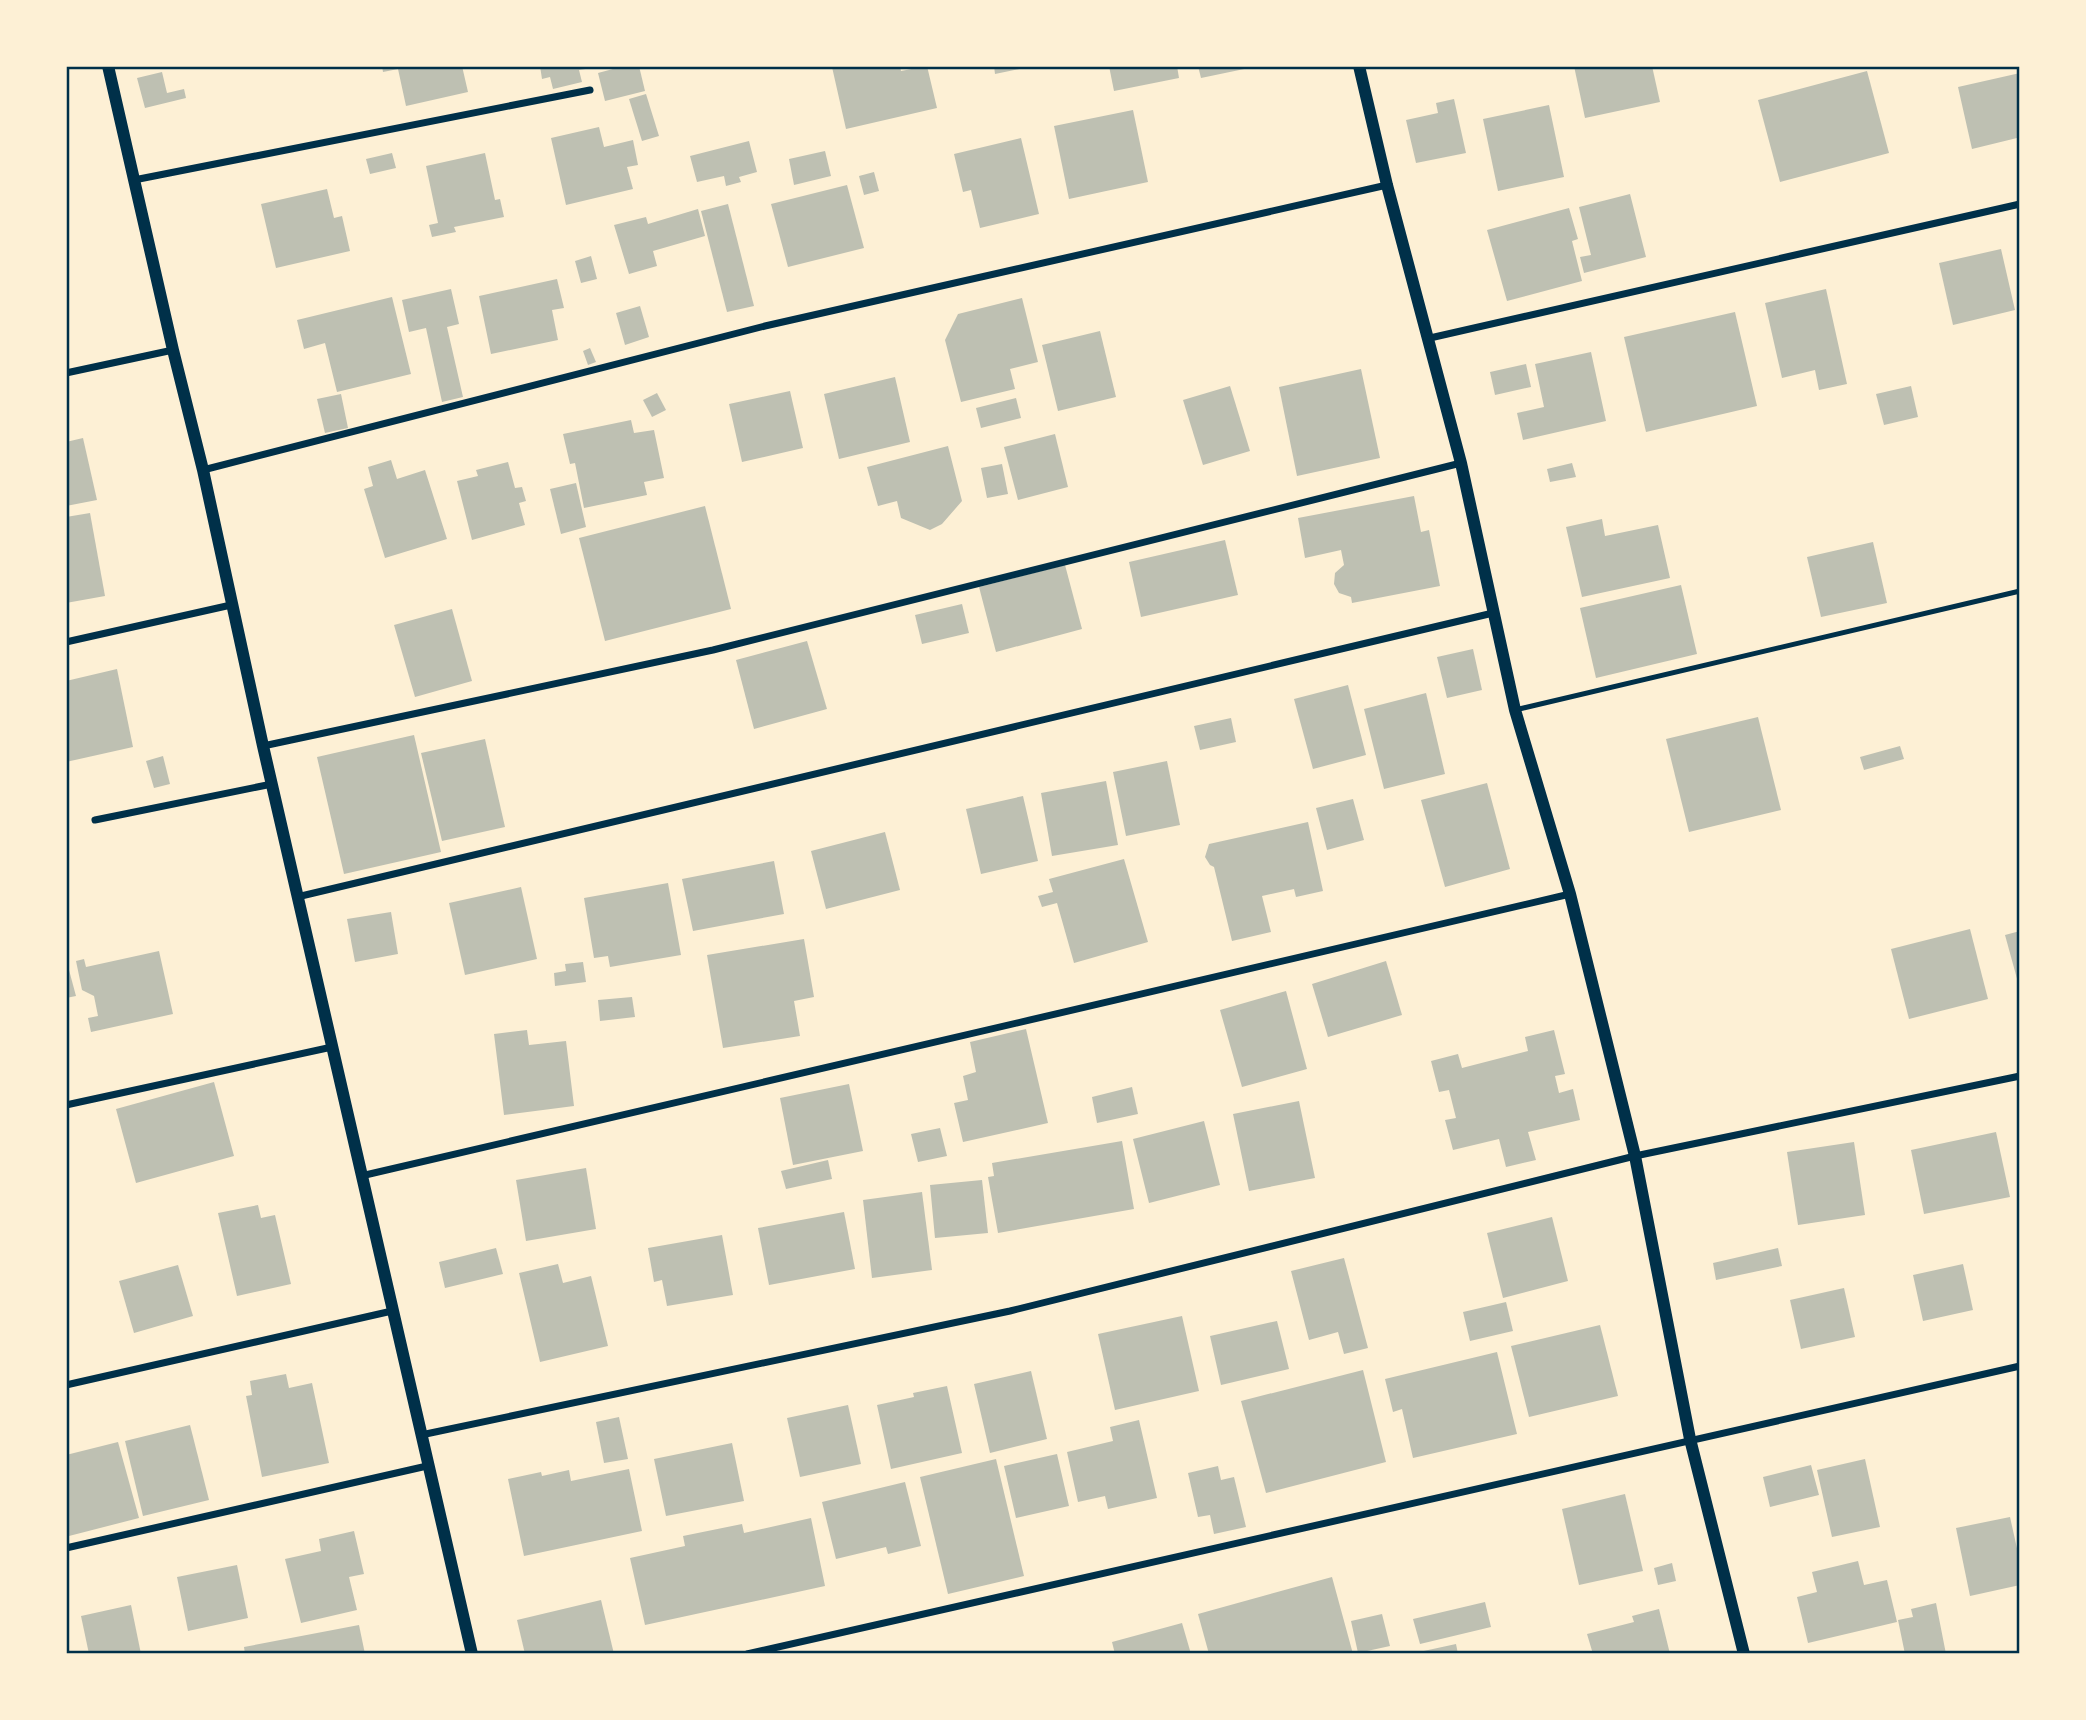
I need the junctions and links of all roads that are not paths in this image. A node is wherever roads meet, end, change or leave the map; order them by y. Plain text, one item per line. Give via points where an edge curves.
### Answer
1 (108, 66) edge
2 (1359, 66) edge
3 (590, 90) dead end
4 (134, 180) junction
5 (1387, 185) junction
6 (2020, 204) edge
7 (1430, 338) junction
8 (173, 350) junction
9 (66, 373) edge
10 (1461, 463) junction
11 (203, 470) junction
12 (2020, 591) edge
13 (231, 606) junction
14 (1493, 613) junction
15 (66, 642) edge
16 (1515, 710) junction
17 (263, 746) junction
18 (272, 784) junction
19 (95, 820) dead end
20 (1570, 894) junction
21 (298, 897) junction
22 (332, 1047) junction
23 (2020, 1076) edge
24 (66, 1105) edge
25 (1634, 1156) junction
26 (361, 1176) junction
27 (392, 1311) junction
28 (2020, 1366) edge
29 (66, 1385) edge
30 (420, 1435) junction
31 (1690, 1439) junction
32 (427, 1466) junction
33 (66, 1548) edge
34 (472, 1654) edge
35 (747, 1654) edge
36 (1744, 1654) edge

1 - 4 street
2 - 5 street
3 - 4 street
4 - 8 street
5 - 7 street
5 - 11 street via 765,326
6 - 7 street
7 - 10 street
8 - 9 street
8 - 11 street
10 - 14 street
10 - 17 street via 713,650
11 - 13 street
12 - 16 lane
13 - 15 street
13 - 17 street
14 - 16 street
14 - 21 street
16 - 20 street
17 - 18 street
18 - 19 street
18 - 21 street
20 - 25 street
20 - 26 street
21 - 22 street
22 - 24 street
22 - 26 street
23 - 25 street
25 - 30 street via 1010,1311
25 - 31 street
26 - 27 street
27 - 29 street
27 - 30 street
28 - 31 street
30 - 32 street
31 - 35 street
31 - 36 street
32 - 33 street
32 - 34 street

